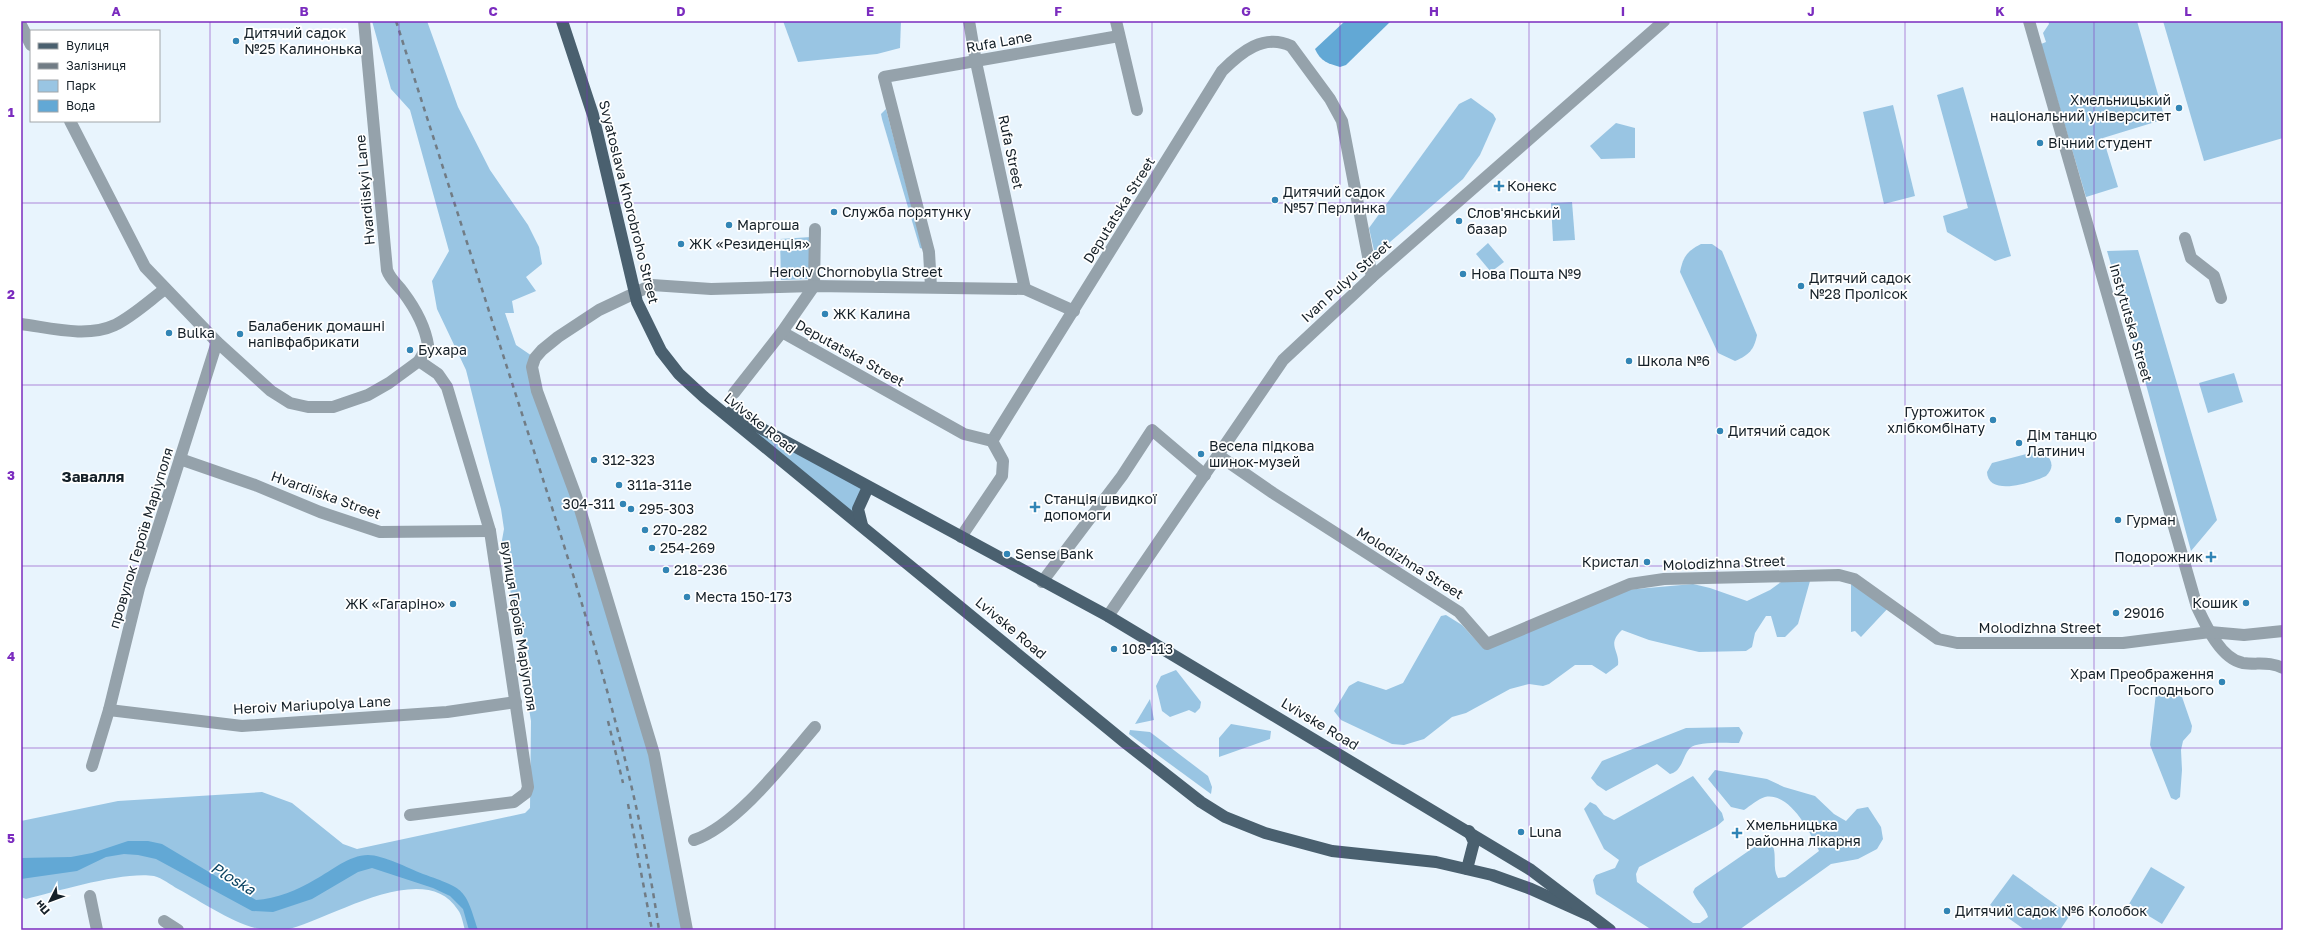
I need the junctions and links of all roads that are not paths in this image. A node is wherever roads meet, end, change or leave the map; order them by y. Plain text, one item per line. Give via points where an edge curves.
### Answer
1 (364, 21) edge
2 (562, 21) edge
3 (969, 21) edge
4 (1116, 21) edge
5 (1664, 21) edge
6 (2029, 21) edge
7 (21, 25) edge
8 (1119, 36) junction
9 (30, 43) edge
10 (976, 62) junction
11 (1137, 110) dead end
12 (71, 122) edge
13 (815, 229) dead end
14 (2185, 238) dead end
15 (1372, 277) junction
16 (814, 286) junction
17 (931, 287) junction
18 (165, 289) junction
19 (1026, 289) junction
20 (635, 292) junction
21 (2221, 298) dead end
22 (1074, 311) junction
23 (21, 324) edge
24 (782, 332) junction
25 (217, 342) junction
26 (419, 361) junction
27 (734, 393) dead end
28 (704, 397) junction
29 (992, 441) junction
30 (1218, 455) junction
31 (180, 459) junction
32 (1204, 475) junction
33 (868, 487) junction
34 (862, 525) junction
35 (490, 531) junction
36 (961, 537) junction
37 (1042, 582) junction
38 (1108, 616) junction
39 (2283, 631) edge
40 (2210, 632) junction
41 (2283, 668) edge
42 (516, 702) junction
43 (109, 710) junction
44 (815, 728) dead end
45 (92, 766) dead end
46 (410, 815) dead end
47 (1469, 831) junction
48 (694, 840) dead end
49 (1467, 868) junction
50 (90, 896) dead end
51 (1589, 915) junction
52 (164, 921) dead end
53 (97, 930) edge
54 (178, 930) edge
55 (688, 930) edge
56 (1610, 930) edge

1 - 26 street, Hvardiiskyi Lane via 387,270 422,323 428,345
2 - 20 main road, Svyatoslava Khorobroho Street via 593,116
3 - 10 street, Rufa Street
4 - 8 street
5 - 15 street, Ivan Pulyu Street
6 - 40 street, Instytutska Street via 2190,585 2197,607
7 - 9 street
8 - 10 street, Rufa Lane
8 - 11 street
10 - 17 street, Rufa Lane via 884,77 929,252
10 - 19 street, Rufa Street
12 - 18 street via 143,264
13 - 16 street
14 - 21 street via 2190,258 2214,276
15 - 22 street, Deputatska Street via 1342,121 1330,99 1292,46 1282,42 1262,43 1248,48 1222,71
15 - 30 street, Ivan Pulyu Street via 1283,360
16 - 17 street, Heroiv Chornobylia Street
16 - 20 street, Heroiv Chornobylia Street via 711,289 652,285
16 - 24 street, Deputatska Street
17 - 19 street, Heroiv Chornobylia Street
18 - 23 street via 125,319 108,327 78,331
18 - 25 street
19 - 22 street, Heroiv Chornobylia Street
20 - 28 main road, Svyatoslava Khorobroho Street via 646,324 661,351 679,374
20 - 55 street, Heroiv Chornobylia Street via 599,310 558,337 542,350 532,367 537,391 576,496 654,754
22 - 29 street, Deputatska Street
24 - 27 street, Deputatska Street
24 - 29 street, Deputatska Street via 964,434
25 - 26 street via 272,392 290,403 308,407 333,407 352,401 389,383
25 - 31 street, провулок Героїв Маріуполя
26 - 35 street, вулиця Героїв Маріуполя via 438,374 447,387
28 - 33 main road, Lvivske Road
28 - 34 main road, Lvivske Road
29 - 36 street via 1003,461 1002,476
30 - 32 street, Ivan Pulyu Street
30 - 40 street, Molodizhna Street via 1459,612 1487,644 1630,584 1664,579 1839,575 1854,579 1938,639 1956,643 2123,643
31 - 35 street, Hvardiiska Street via 380,532
31 - 43 street, провулок Героїв Маріуполя via 139,588
32 - 37 street via 1152,430 1122,476
32 - 38 street, Ivan Pulyu Street
33 - 34 main road via 858,509
33 - 36 main road, Lvivske Road
34 - 49 main road, Lvivske Road via 1126,744 1201,802 1225,817 1265,833 1332,851 1436,862
35 - 42 street, вулиця Героїв Маріуполя
36 - 37 main road, Lvivske Road
37 - 38 main road, Lvivske Road
38 - 47 main road, Lvivske Road
39 - 40 street, Molodizhna Street via 2244,635
40 - 41 street, Instytutska Street via 2229,658 2243,663 2268,664
42 - 43 street, Heroiv Mariupolya Lane via 447,712 242,726
42 - 46 street, вулиця Героїв Маріуполя via 528,787 526,793 514,802
43 - 45 street, провулок Героїв Маріуполя
44 - 48 street via 731,818
47 - 49 main road via 1474,842
47 - 51 main road, Lvivske Road via 1542,876
49 - 51 main road, Lvivske Road via 1531,889
50 - 53 street
51 - 56 main road, Lvivske Road
52 - 54 street

